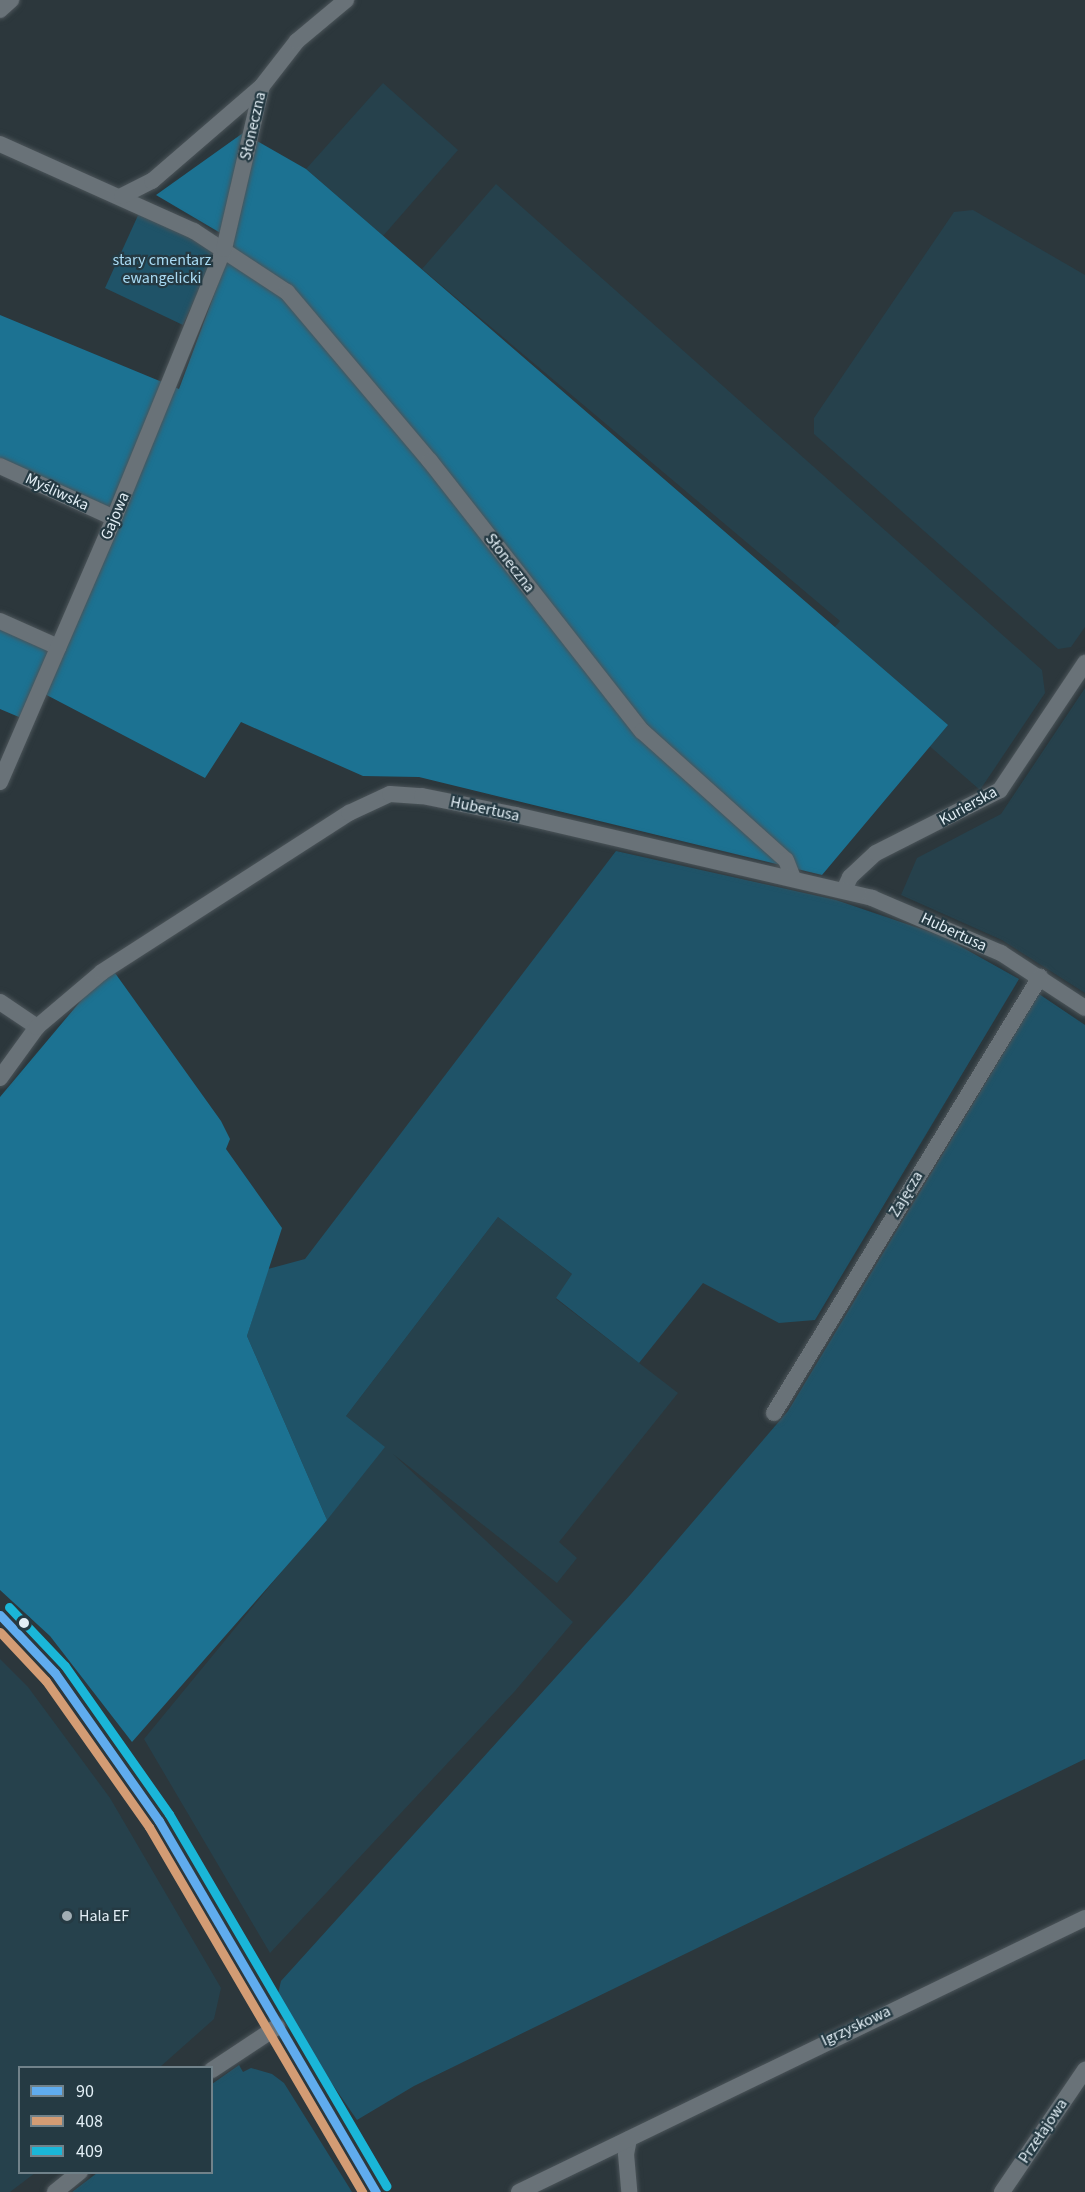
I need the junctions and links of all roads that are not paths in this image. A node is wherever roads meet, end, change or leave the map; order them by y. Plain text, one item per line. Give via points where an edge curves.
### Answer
1 (11, 0) edge
2 (346, 0) edge
3 (0, 10) edge
4 (262, 86) junction
5 (0, 144) edge
6 (122, 196) junction
7 (224, 249) junction
8 (0, 466) edge
9 (114, 518) junction
10 (0, 621) edge
11 (58, 647) junction
12 (1085, 663) edge
13 (0, 782) edge
14 (793, 878) junction
15 (844, 890) junction
16 (1040, 977) junction
17 (0, 1002) edge
18 (1085, 1008) edge
19 (37, 1028) junction
20 (0, 1078) edge
21 (774, 1413) dead end
22 (1085, 1918) edge
23 (277, 2026) dead end
24 (213, 2069) edge
25 (1085, 2070) edge
26 (629, 2139) junction
27 (78, 2174) edge
28 (55, 2192) edge
29 (519, 2192) edge
30 (629, 2192) edge
31 (1002, 2192) edge

1 - 3 street
2 - 4 street, Słoneczna via 297,42
4 - 6 street via 152,181
4 - 7 street, Słoneczna
5 - 6 street, Słoneczna
6 - 7 street, Słoneczna
7 - 9 street, Gajowa
7 - 14 street, Słoneczna via 287,292 430,461 642,731 786,860
8 - 9 street, Myśliwska
9 - 11 street, Gajowa
10 - 11 street
11 - 13 street, Gajowa
12 - 15 street, Kurierska via 1000,790 876,853 850,877
14 - 15 street, Hubertusa
14 - 19 street, Hubertusa via 463,804 390,794 349,813 102,972
15 - 16 street, Hubertusa via 901,908
16 - 18 street, Hubertusa
16 - 21 street, Zajęcza
17 - 19 street
19 - 20 street, Hubertusa
22 - 26 street, Igrzyskowa via 791,2057
23 - 24 street
25 - 31 street, Przełajowa
26 - 29 street, Igrzyskowa
26 - 30 street
27 - 28 street

